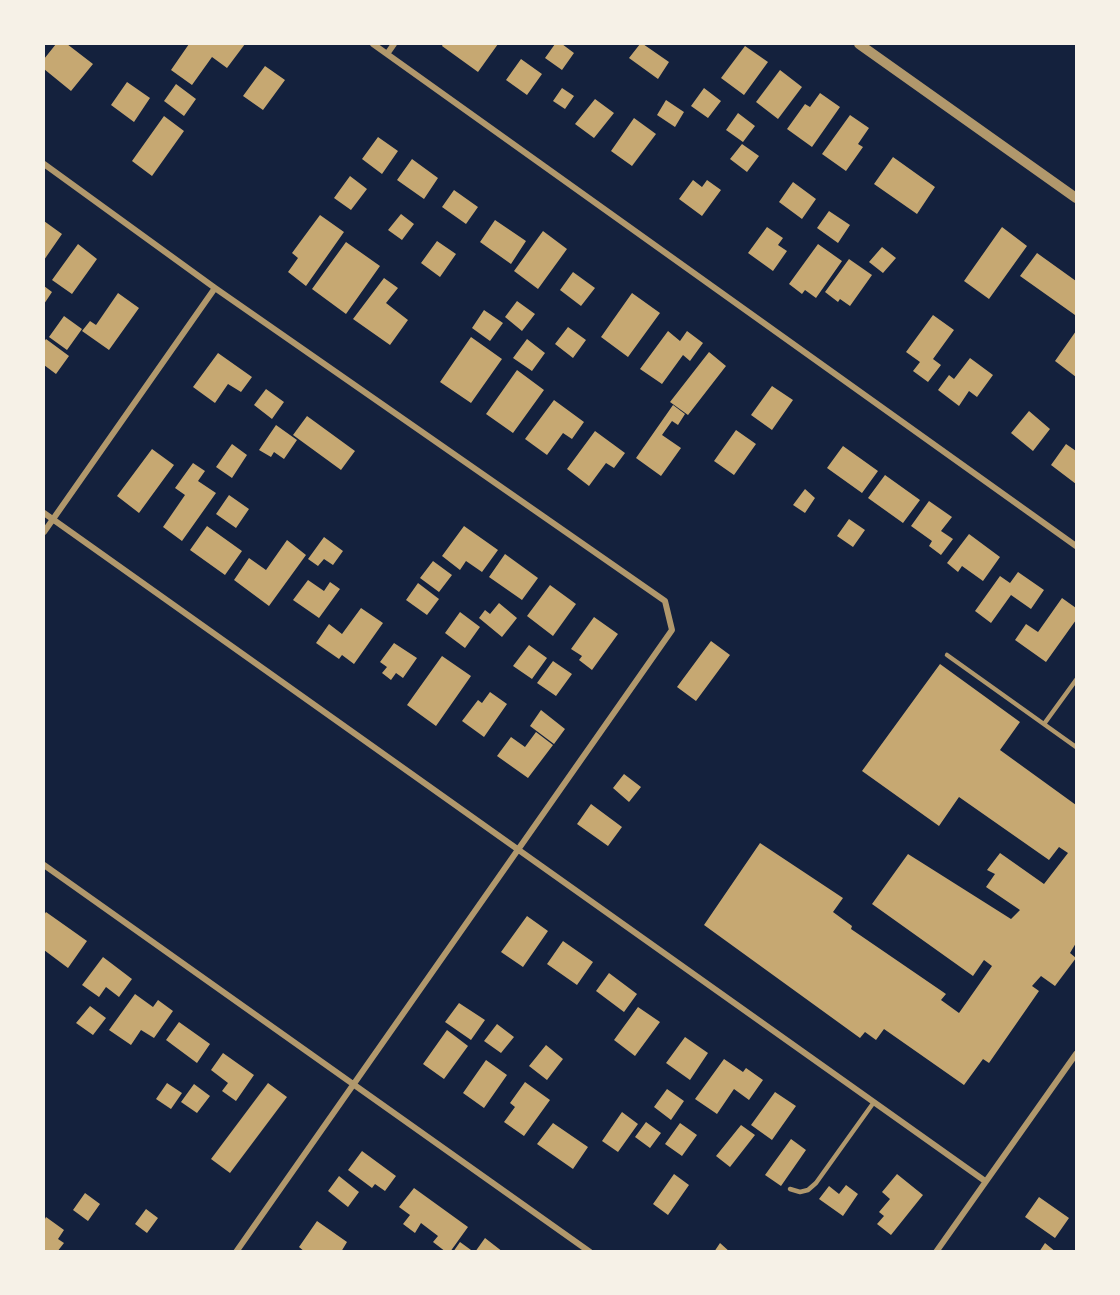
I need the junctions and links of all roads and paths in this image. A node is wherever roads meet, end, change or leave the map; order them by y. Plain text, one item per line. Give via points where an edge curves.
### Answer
1 (373, 44) edge
2 (394, 44) edge
3 (859, 44) edge
4 (387, 54) junction
5 (44, 164) edge
6 (1077, 198) edge
7 (215, 288) junction
8 (44, 513) edge
9 (53, 519) junction
10 (44, 532) edge
11 (1077, 546) edge
12 (947, 655) dead end
13 (1077, 680) edge
14 (1044, 724) junction
15 (1077, 739) edge
16 (1075, 746) edge
17 (518, 849) junction
18 (44, 865) edge
19 (1077, 1054) edge
20 (353, 1085) junction
21 (874, 1102) junction
22 (985, 1181) junction
23 (790, 1189) dead end
24 (236, 1251) edge
25 (588, 1251) edge
26 (936, 1251) edge

1 - 4 street
2 - 4 street
3 - 6 street
4 - 11 street
5 - 7 street
7 - 9 street
7 - 17 street via 664,601 672,630
8 - 9 street
9 - 10 street
9 - 17 street
12 - 14 lane
13 - 14 lane
14 - 16 lane
15 - 16 lane
17 - 20 street
17 - 21 street
18 - 20 street
19 - 22 street
20 - 24 street
20 - 25 street
21 - 22 street
21 - 23 lane via 816,1182 808,1190
22 - 26 street

